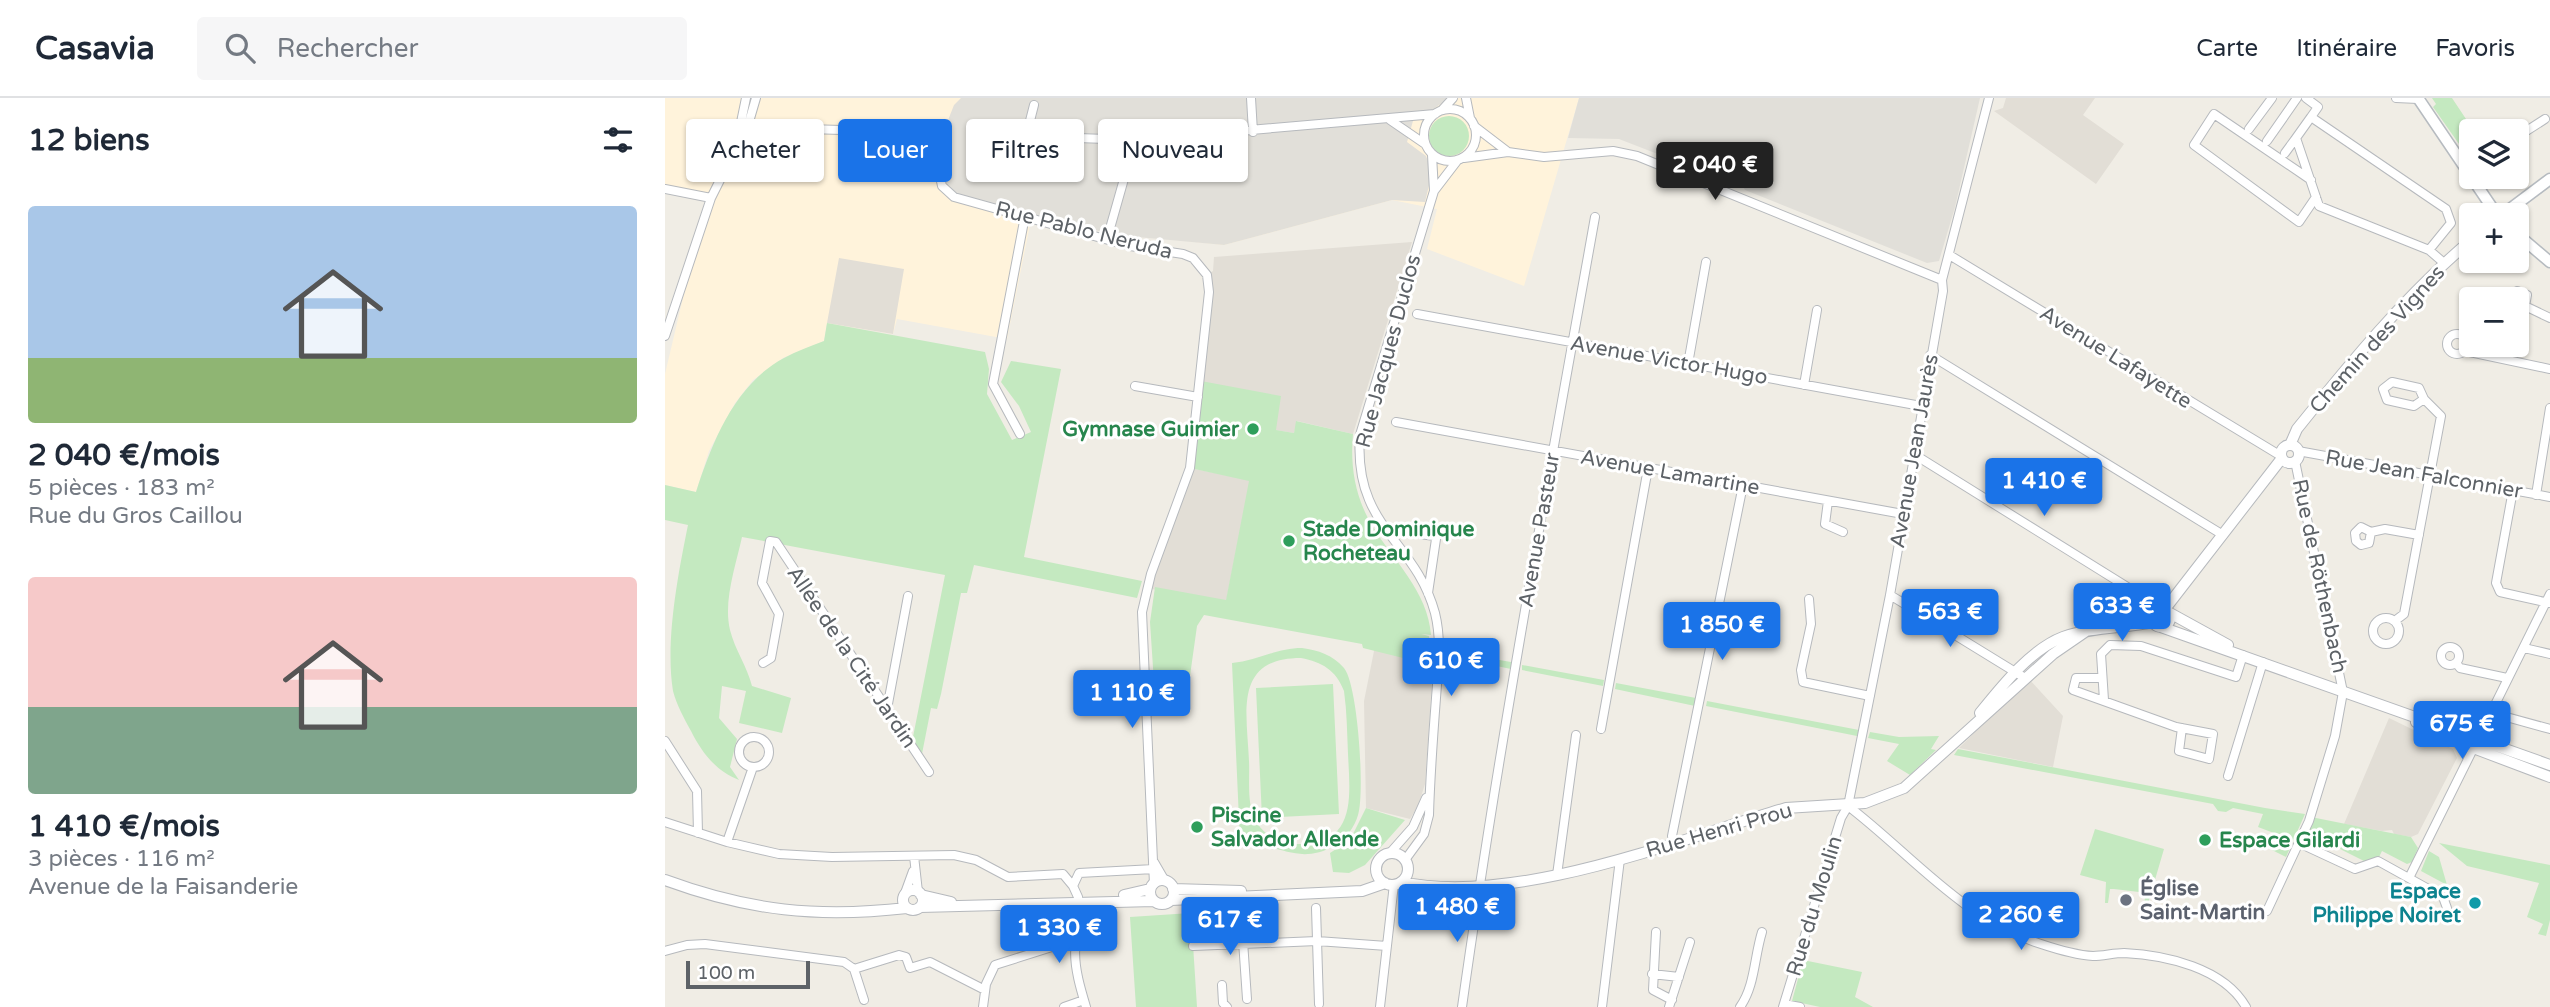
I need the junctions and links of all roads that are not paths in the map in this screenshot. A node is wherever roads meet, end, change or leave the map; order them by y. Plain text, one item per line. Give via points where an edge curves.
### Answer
1 (746, 98) edge
2 (1251, 98) edge
3 (1454, 98) edge
4 (1466, 98) edge
5 (1989, 98) edge
6 (2271, 98) edge
7 (2298, 98) edge
8 (2306, 98) edge
9 (2396, 98) edge
10 (2418, 99) edge
11 (754, 102) edge
12 (1034, 105) dead end
13 (1439, 112) junction
14 (2311, 117) junction
15 (745, 119) edge
16 (748, 119) edge
17 (1030, 119) edge
18 (2545, 119) dead end
19 (1390, 120) junction
20 (1472, 122) junction
21 (2249, 129) dead end
22 (2529, 129) edge
23 (824, 130) edge
24 (1248, 132) edge
25 (1253, 132) junction
26 (2296, 138) junction
27 (2267, 141) dead end
28 (1425, 144) junction
29 (1508, 152) junction
30 (2285, 153) dead end
31 (1432, 155) junction
32 (2459, 155) edge
33 (1460, 159) junction
34 (2550, 179) edge
35 (2311, 180) junction
36 (718, 182) edge
37 (1123, 182) edge
38 (665, 189) edge
39 (1434, 191) junction
40 (712, 198) junction
41 (2317, 202) junction
42 (2518, 203) edge
43 (1024, 216) junction
44 (1595, 217) dead end
45 (1107, 239) junction
46 (2529, 244) edge
47 (2429, 250) junction
48 (2459, 250) edge
49 (1951, 256) junction
50 (1706, 262) dead end
51 (2550, 262) edge
52 (2444, 263) junction
53 (1942, 280) junction
54 (1817, 310) dead end
55 (2529, 310) edge
56 (1417, 314) dead end
57 (2550, 318) edge
58 (665, 336) edge
59 (1572, 342) junction
60 (1930, 355) junction
61 (2493, 357) edge
62 (1688, 364) junction
63 (2550, 369) edge
64 (1804, 385) junction
65 (1135, 386) dead end
66 (1198, 397) junction
67 (2424, 399) junction
68 (1921, 406) junction
69 (2550, 408) edge
70 (1396, 422) dead end
71 (1020, 434) dead end
72 (1553, 451) junction
73 (2294, 452) junction
74 (1912, 456) junction
75 (2282, 457) junction
76 (1648, 468) junction
77 (2431, 475) junction
78 (1743, 485) junction
79 (2512, 490) junction
80 (2536, 495) junction
81 (2550, 497) edge
82 (1828, 501) junction
83 (1903, 514) junction
84 (1385, 529) junction
85 (1843, 532) dead end
86 (2371, 532) dead end
87 (2223, 535) junction
88 (2419, 535) junction
89 (1428, 593) junction
90 (1889, 595) junction
91 (908, 596) dead end
92 (1809, 599) dead end
93 (2549, 600) edge
94 (2165, 610) junction
95 (2396, 620) dead end
96 (2157, 624) junction
97 (2524, 648) junction
98 (2550, 654) edge
99 (2243, 655) junction
100 (2263, 662) junction
101 (763, 663) dead end
102 (2456, 663) dead end
103 (2021, 676) junction
104 (2102, 678) junction
105 (2507, 678) junction
106 (2343, 692) junction
107 (1870, 696) junction
108 (2104, 700) junction
109 (887, 709) junction
110 (2391, 709) junction
111 (2492, 713) junction
112 (2182, 728) junction
113 (1601, 729) dead end
114 (2550, 729) edge
115 (1576, 736) dead end
116 (2479, 738) junction
117 (666, 745) edge
118 (2474, 748) junction
119 (2550, 765) edge
120 (753, 767) dead end
121 (929, 772) dead end
122 (2228, 776) dead end
123 (2550, 777) edge
124 (1430, 786) junction
125 (1848, 806) junction
126 (665, 822) edge
127 (698, 833) junction
128 (727, 842) junction
129 (1674, 842) junction
130 (2299, 843) junction
131 (1391, 853) junction
132 (914, 856) junction
133 (1620, 859) junction
134 (1153, 865) junction
135 (1407, 865) junction
136 (913, 868) junction
137 (1377, 873) junction
138 (1557, 874) junction
139 (2409, 878) junction
140 (665, 880) edge
141 (1393, 883) junction
142 (1479, 884) junction
143 (1156, 885) junction
144 (1073, 886) junction
145 (1424, 887) junction
146 (1348, 890) junction
147 (920, 893) junction
148 (1172, 894) junction
149 (904, 895) junction
150 (1078, 897) junction
151 (1154, 901) junction
152 (1095, 903) junction
153 (1066, 904) junction
154 (920, 907) junction
155 (907, 908) junction
156 (1315, 908) dead end
157 (2447, 908) dead end
158 (2267, 911) dead end
159 (872, 912) junction
160 (1241, 912) dead end
161 (1080, 923) junction
162 (1656, 932) dead end
163 (1762, 932) dead end
164 (1074, 940) junction
165 (1317, 941) junction
166 (1691, 942) dead end
167 (1243, 944) junction
168 (1193, 946) dead end
169 (1387, 946) junction
170 (665, 951) edge
171 (854, 969) junction
172 (1652, 974) junction
173 (1679, 977) junction
174 (1222, 985) dead end
175 (985, 990) junction
176 (1247, 999) dead end
177 (864, 1000) dead end
178 (1671, 1003) edge
179 (1085, 1004) edge
180 (1319, 1004) dead end
181 (1783, 1005) edge
182 (983, 1007) edge
183 (1064, 1007) edge
184 (1227, 1007) edge
185 (1380, 1007) edge
186 (1462, 1007) edge
187 (1602, 1007) edge
188 (1740, 1007) edge
189 (1800, 1007) edge
190 (2246, 1007) edge

1 - 15 street
2 - 25 street
3 - 13 street
4 - 20 street, Rue Jacques Duclos
5 - 49 street, Avenue Jean Jaurès
6 - 21 street
7 - 27 street
8 - 14 street via 2318,107
9 - 10 street
10 - 32 main road
11 - 16 street
12 - 17 street
13 - 19 street
13 - 20 street via 1457,110
13 - 28 street via 1425,127
14 - 26 street
14 - 47 street via 2446,209 2451,223
18 - 22 street
19 - 25 street
19 - 28 street
20 - 29 street
20 - 33 street, Rue Jacques Duclos via 1476,140
23 - 43 street, Rue Pablo Neruda via 922,142 935,153 942,186 954,197
24 - 25 street
26 - 30 street
26 - 35 street
28 - 31 street, Rue Jacques Duclos
29 - 33 street
29 - 53 street via 1544,157 1613,151 1637,156
31 - 33 street via 1444,161
31 - 39 street, Rue Jacques Duclos
33 - 39 street, Rue Jacques Duclos
34 - 42 main road
35 - 41 street
35 - 41 street via 2214,114 2194,145 2299,222
36 - 40 street
37 - 45 street
38 - 40 street
39 - 84 street, Rue Jacques Duclos via 1360,435 1360,476 1367,500
40 - 58 street
41 - 47 street
43 - 45 street, Rue Pablo Neruda
43 - 71 street via 993,384
44 - 59 street, Avenue Pasteur
45 - 66 street, Rue Pablo Neruda via 1183,254 1193,258 1207,275
46 - 51 main road
47 - 52 street
48 - 52 street, Chemin des Vignes
49 - 53 street, Avenue Jean Jaurès
49 - 75 street, Avenue Lafayette
50 - 62 street
52 - 73 street, Chemin des Vignes via 2363,348 2297,429
53 - 60 street, Avenue Jean Jaurès
54 - 64 street
55 - 57 street
56 - 59 street, Avenue Victor Hugo
59 - 62 street, Avenue Victor Hugo
59 - 72 street, Avenue Pasteur
60 - 68 street, Avenue Jean Jaurès
60 - 87 street
61 - 63 street
62 - 64 street, Avenue Victor Hugo
64 - 68 street, Avenue Victor Hugo
65 - 66 street
66 - 134 street, Rue Pablo Neruda via 1190,468 1142,612
67 - 67 street via 2419,388 2392,382 2383,389 2387,400 2414,406
67 - 77 street via 2441,416
68 - 74 street, Avenue Jean Jaurès
69 - 80 street
70 - 72 street, Avenue Lamartine
72 - 76 street, Avenue Lamartine
72 - 142 street, Avenue Pasteur
73 - 75 street via 2289,462
73 - 75 street, Chemin des Vignes via 2283,448
73 - 77 street, Rue Jean Falconnier
73 - 106 street, Rue de Röthenbach
74 - 83 street, Avenue Jean Jaurès
74 - 94 street
75 - 87 street
76 - 78 street, Avenue Lamartine
76 - 113 street
77 - 79 street, Rue Jean Falconnier
77 - 88 street
78 - 82 street, Avenue Lamartine
78 - 129 street
79 - 80 street, Rue Jean Falconnier
79 - 93 street via 2496,583 2500,592
80 - 81 street, Rue Jean Falconnier
82 - 83 street, Avenue Lamartine
82 - 85 street via 1825,524
83 - 90 street, Avenue Jean Jaurès
84 - 89 street, Rue Jacques Duclos
84 - 89 street via 1437,539
86 - 88 street via 2385,529
87 - 94 street
88 - 95 street via 2404,614
89 - 124 street, Rue Jacques Duclos via 1439,647
90 - 103 street
90 - 107 street, Avenue Jean Jaurès
91 - 109 street
92 - 107 street via 1811,624 1801,670 1803,682
93 - 97 street
94 - 96 street via 2153,614
94 - 96 street via 2170,620
94 - 99 street
96 - 99 street
96 - 103 street, Rue Henri Prou via 2085,632 2051,643
97 - 98 street
97 - 105 street
99 - 100 street
99 - 104 street via 2236,677 2141,646 2110,645 2101,654
100 - 106 street
100 - 122 street
101 - 109 street, Allée de la Cité Jardin via 771,657 779,614 762,583 770,541 776,542
102 - 105 street via 2460,668
103 - 125 street, Rue Henri Prou via 1904,788
104 - 108 street
104 - 108 street via 2077,678 2073,691
105 - 111 street
106 - 110 street
106 - 130 street via 2335,736
107 - 125 street, Avenue Jean Jaurès
108 - 112 street
109 - 121 street, Allée de la Cité Jardin
110 - 116 street
110 - 118 street
111 - 114 street
111 - 116 street
112 - 112 street via 2179,751 2209,758 2213,734
115 - 138 street
116 - 118 street
116 - 119 street
117 - 127 street via 697,792
118 - 123 street
118 - 139 street
120 - 128 street
124 - 131 street, Rue Jacques Duclos via 1419,818
124 - 135 street, Rue Jacques Duclos via 1426,828
125 - 129 street, Rue Henri Prou via 1786,808
125 - 181 street, Rue du Moulin
125 - 190 street via 1963,905 2011,933 2092,956 2143,955 2198,967 2240,997
126 - 127 street
127 - 128 street
128 - 132 street via 779,854
129 - 133 street, Rue Henri Prou
130 - 139 street via 2355,869 2378,861
130 - 158 street
131 - 135 street
131 - 137 street via 1378,862
132 - 136 street
132 - 144 street via 954,855 977,860 1008,877 1063,874
133 - 138 street, Rue Henri Prou
133 - 187 street
134 - 143 street, Rue Pablo Neruda
134 - 144 street via 1079,873
135 - 141 street
135 - 145 street
136 - 147 street
136 - 149 street
137 - 141 street
137 - 146 street, Rue Henri Prou
138 - 142 street, Rue Henri Prou
139 - 157 street via 2443,897
140 - 159 street via 764,909
141 - 145 street, Rue Henri Prou
141 - 146 street, Rue Henri Prou
141 - 169 street
142 - 145 street, Rue Henri Prou
142 - 186 street, Avenue Pasteur
143 - 148 street
143 - 150 street via 1132,894
143 - 151 street
144 - 150 street
146 - 148 street, Rue Henri Prou
147 - 149 street
147 - 150 street via 941,901 971,903
147 - 154 street
148 - 151 street, Rue Henri Prou via 1165,904
149 - 155 street
149 - 159 street
151 - 152 street
152 - 153 street
152 - 161 street
153 - 154 street
153 - 161 street
154 - 155 street
155 - 159 street
156 - 165 street
160 - 167 street
161 - 164 street
162 - 172 street
163 - 188 street via 1752,986
164 - 175 street via 995,965
164 - 179 street via 1073,961
165 - 167 street
165 - 169 street
165 - 180 street
166 - 173 street
167 - 168 street
167 - 176 street
169 - 185 street
170 - 171 street via 705,944 843,962
171 - 175 street via 899,955 906,957 910,968 937,964
171 - 177 street
172 - 173 street
172 - 178 street via 1653,990
173 - 178 street
174 - 184 street
175 - 182 street
179 - 183 street
181 - 189 street

